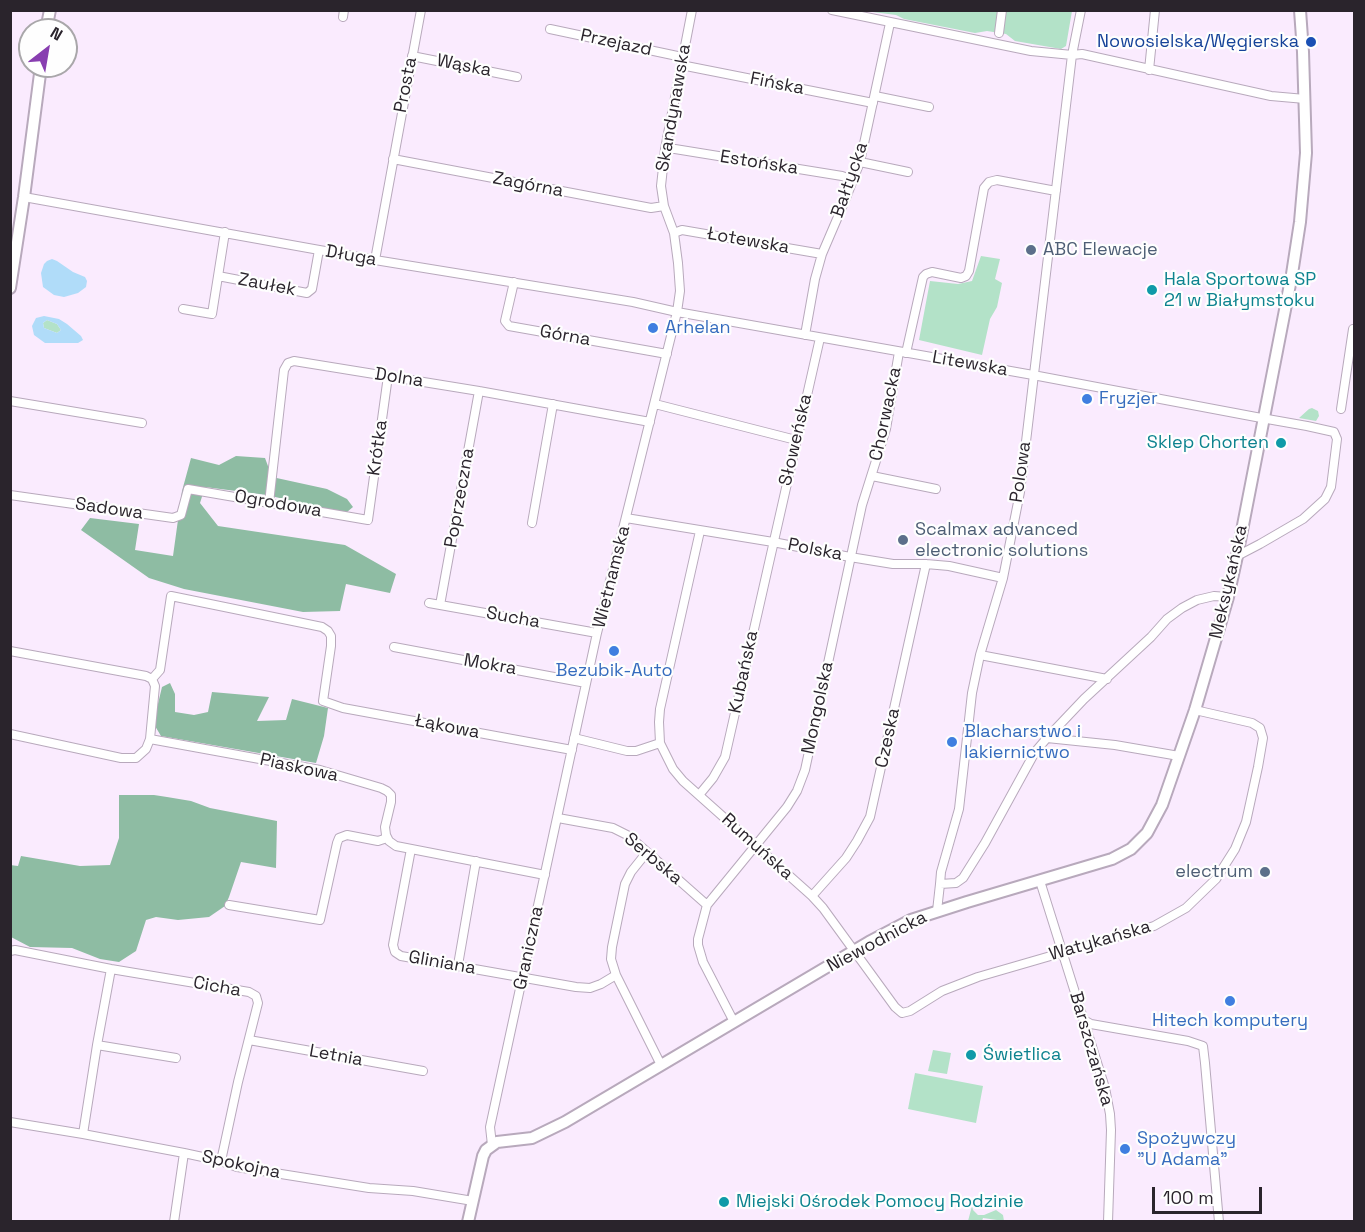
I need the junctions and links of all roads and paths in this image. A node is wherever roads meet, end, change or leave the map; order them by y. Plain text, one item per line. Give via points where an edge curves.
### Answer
1 (421, 10) edge
2 (692, 10) edge
3 (832, 10) edge
4 (1002, 10) edge
5 (1081, 10) edge
6 (1155, 10) edge
7 (1300, 10) edge
8 (890, 23) junction
9 (550, 29) dead end
10 (999, 33) dead end
11 (1072, 55) junction
12 (412, 56) junction
13 (681, 61) junction
14 (1149, 70) junction
15 (517, 77) dead end
16 (39, 78) edge
17 (874, 99) junction
18 (1305, 99) junction
19 (928, 107) dead end
20 (665, 149) junction
21 (393, 159) junction
22 (860, 162) junction
23 (908, 172) dead end
24 (853, 180) junction
25 (1056, 191) junction
26 (24, 197) junction
27 (664, 206) junction
28 (225, 232) junction
29 (674, 233) junction
30 (319, 250) junction
31 (822, 254) junction
32 (375, 260) junction
33 (218, 276) junction
34 (514, 282) junction
35 (10, 288) edge
36 (183, 309) dead end
37 (677, 312) junction
38 (1353, 329) dead end
39 (805, 335) junction
40 (820, 338) junction
41 (902, 352) junction
42 (667, 354) junction
43 (1033, 375) junction
44 (387, 376) junction
45 (479, 391) junction
46 (10, 401) edge
47 (553, 404) junction
48 (655, 404) junction
49 (1341, 409) dead end
50 (1263, 418) junction
51 (650, 422) junction
52 (142, 423) dead end
53 (796, 440) junction
54 (872, 476) junction
55 (188, 489) joint
56 (936, 489) dead end
57 (10, 495) edge
58 (269, 502) junction
59 (626, 518) junction
60 (368, 520) joint
61 (532, 523) dead end
62 (700, 531) junction
63 (773, 542) junction
64 (1237, 556) junction
65 (850, 557) junction
66 (926, 564) junction
67 (1003, 578) junction
68 (1228, 597) junction
69 (429, 603) dead end
70 (440, 605) junction
71 (597, 633) junction
72 (394, 647) dead end
73 (10, 651) edge
74 (980, 655) junction
75 (1107, 679) junction
76 (152, 680) junction
77 (586, 683) junction
78 (1195, 710) junction
79 (10, 734) edge
80 (574, 738) junction
81 (1047, 738) junction
82 (150, 739) junction
83 (660, 743) junction
84 (572, 750) junction
85 (1179, 756) junction
86 (699, 795) junction
87 (558, 818) junction
88 (387, 838) junction
89 (755, 845) junction
90 (411, 849) junction
91 (647, 852) junction
92 (477, 861) junction
93 (545, 875) junction
94 (1040, 881) junction
95 (940, 884) junction
96 (812, 896) junction
97 (229, 905) dead end
98 (707, 905) junction
99 (937, 911) junction
100 (10, 951) edge
101 (854, 951) junction
102 (1062, 952) junction
103 (458, 965) junction
104 (111, 969) junction
105 (616, 975) junction
106 (522, 977) junction
107 (1084, 1020) junction
108 (734, 1022) junction
109 (249, 1040) junction
110 (97, 1045) junction
111 (176, 1058) dead end
112 (661, 1065) junction
113 (423, 1071) dead end
114 (10, 1122) edge
115 (83, 1134) junction
116 (492, 1145) junction
117 (184, 1153) junction
118 (221, 1161) junction
119 (473, 1201) junction
120 (174, 1221) edge
121 (468, 1221) edge
122 (1108, 1221) edge
123 (1220, 1221) edge

1 - 12 street, Prosta
2 - 13 street, Skandynawska
3 - 8 street
4 - 10 street
5 - 11 street, Polowa
6 - 14 street
7 - 18 street, Meksykańska
8 - 11 street via 1031,51
8 - 17 street, Bałtycka
9 - 13 street, Przejazd
11 - 14 street
11 - 25 street, Polowa
12 - 15 street, Wąska
12 - 21 street, Prosta
13 - 17 street, Fińska
13 - 20 street, Skandynawska
14 - 18 street via 1271,96
16 - 26 street
17 - 19 street, Fińska
17 - 22 street, Bałtycka
18 - 50 street, Meksykańska via 1306,153 1300,222
20 - 24 street, Estońska
20 - 27 street, Skandynawska via 661,186
21 - 27 street, Zagórna via 651,208
21 - 32 street, Prosta
22 - 23 street
22 - 24 street, Bałtycka
24 - 31 street, Bałtycka
25 - 41 street, Chorwacka via 997,180 989,182 984,188 969,271 961,278 932,272 923,277
25 - 43 street, Polowa
26 - 28 street, Długa
26 - 35 street
27 - 29 street, Skandynawska
28 - 30 street, Długa
28 - 33 street
29 - 31 street, Łotewska via 682,230
29 - 37 street, Skandynawska via 680,291
30 - 32 street, Długa
30 - 33 street, Zaułek via 312,289 307,293
31 - 39 street, Bałtycka
32 - 34 street, Długa
33 - 36 street via 212,314
34 - 37 street, Długa
34 - 42 street, Górna via 505,321 509,326
37 - 39 street, Litewska
37 - 42 street, Wietnamska
38 - 49 street
39 - 40 street, Litewska
40 - 41 street, Litewska
40 - 53 street, Słoweńska
41 - 43 street, Litewska
41 - 54 street, Chorwacka
42 - 48 street, Wietnamska
43 - 50 street, Litewska
43 - 67 street, Polowa via 1020,492
44 - 45 street, Dolna
44 - 58 street, Dolna via 288,363 284,370
44 - 60 street, Krótka
45 - 47 street, Dolna
45 - 70 street, Poprzeczna
46 - 52 street
47 - 51 street, Dolna
47 - 61 street
48 - 51 street, Wietnamska
48 - 53 street
50 - 64 street, Meksykańska
50 - 64 street, Litewska via 1334,432 1337,436 1331,487 1325,499 1303,519
51 - 59 street, Wietnamska
53 - 63 street, Słoweńska
54 - 56 street, Chorwacka
54 - 65 street, Chorwacka
55 - 57 street, Sadowa via 181,515 173,518
55 - 58 street, Ogrodowa
58 - 60 street, Ogrodowa
59 - 62 street, Polska
59 - 71 street, Wietnamska
62 - 63 street, Polska
62 - 83 street, Rumuńska via 660,709
63 - 65 street, Polska
63 - 86 street, Kubańska via 725,757
64 - 68 street, Meksykańska
65 - 66 street, Polska via 893,564
65 - 89 street, Mongolska via 805,770 787,807
66 - 67 street, Polska
66 - 96 street, Czeska via 870,817 846,858
67 - 74 street, Polowa
68 - 75 street via 1197,600 1182,608
68 - 78 street, Meksykańska
69 - 70 street, Sucha
70 - 71 street, Sucha
71 - 77 street, Wietnamska
72 - 77 street, Mokra
73 - 76 street
74 - 75 street
74 - 95 street, Polowa via 959,809
75 - 81 street
76 - 82 street
76 - 84 street, Łąkowa via 160,670 171,596 328,631 331,645 323,701 343,708
77 - 80 street, Wietnamska
78 - 85 street, Meksykańska
78 - 102 street, Watykańska via 1252,723 1260,728 1263,738 1246,822 1231,857 1216,879 1171,917 1154,926
79 - 82 street via 121,758 136,758
80 - 83 street via 627,751
80 - 84 street, Wietnamska
81 - 85 street
81 - 95 street via 1035,752 963,878 956,883
82 - 88 street, Piaskowa via 320,770 381,788 391,795
83 - 86 street, Rumuńska via 683,781
84 - 87 street, Graniczna
85 - 94 street, Meksykańska via 1158,815 1131,849
86 - 89 street, Rumuńska
87 - 91 street, Serbska via 613,828
87 - 93 street, Graniczna
88 - 90 street via 396,846
88 - 97 street via 339,838 320,920
89 - 96 street, Rumuńska
89 - 98 street, Mongolska
90 - 92 street
90 - 103 street, Gliniana via 393,945 395,952
91 - 98 street, Serbska
91 - 105 street via 625,884 610,958
92 - 93 street
92 - 103 street
93 - 106 street, Graniczna
94 - 99 street, Meksykańska
94 - 102 street, Barszczańska
95 - 99 street, Niewodnicka
96 - 101 street, Rumuńska
98 - 108 street via 698,939 699,954
99 - 101 street, Niewodnicka via 911,920
100 - 104 street, Cicha
101 - 102 street, Watykańska via 902,1012 957,984
101 - 108 street, Niewodnicka
102 - 107 street, Barszczańska
103 - 106 street, Gliniana
104 - 109 street, Cicha via 249,992 258,1003
104 - 110 street
105 - 106 street, Gliniana via 590,988
105 - 112 street
106 - 116 street, Graniczna via 490,1127
107 - 122 street, Barszczańska via 1110,1114
107 - 123 street via 1203,1046
108 - 112 street, Niewodnicka
109 - 113 street, Letnia
109 - 118 street, Cicha
110 - 111 street
110 - 115 street
112 - 116 street, Niewodnicka via 537,1136
114 - 115 street, Spokojna
115 - 117 street, Spokojna
116 - 119 street via 483,1156
117 - 118 street, Spokojna
117 - 120 street
118 - 119 street, Spokojna via 237,1167 369,1188
119 - 121 street

